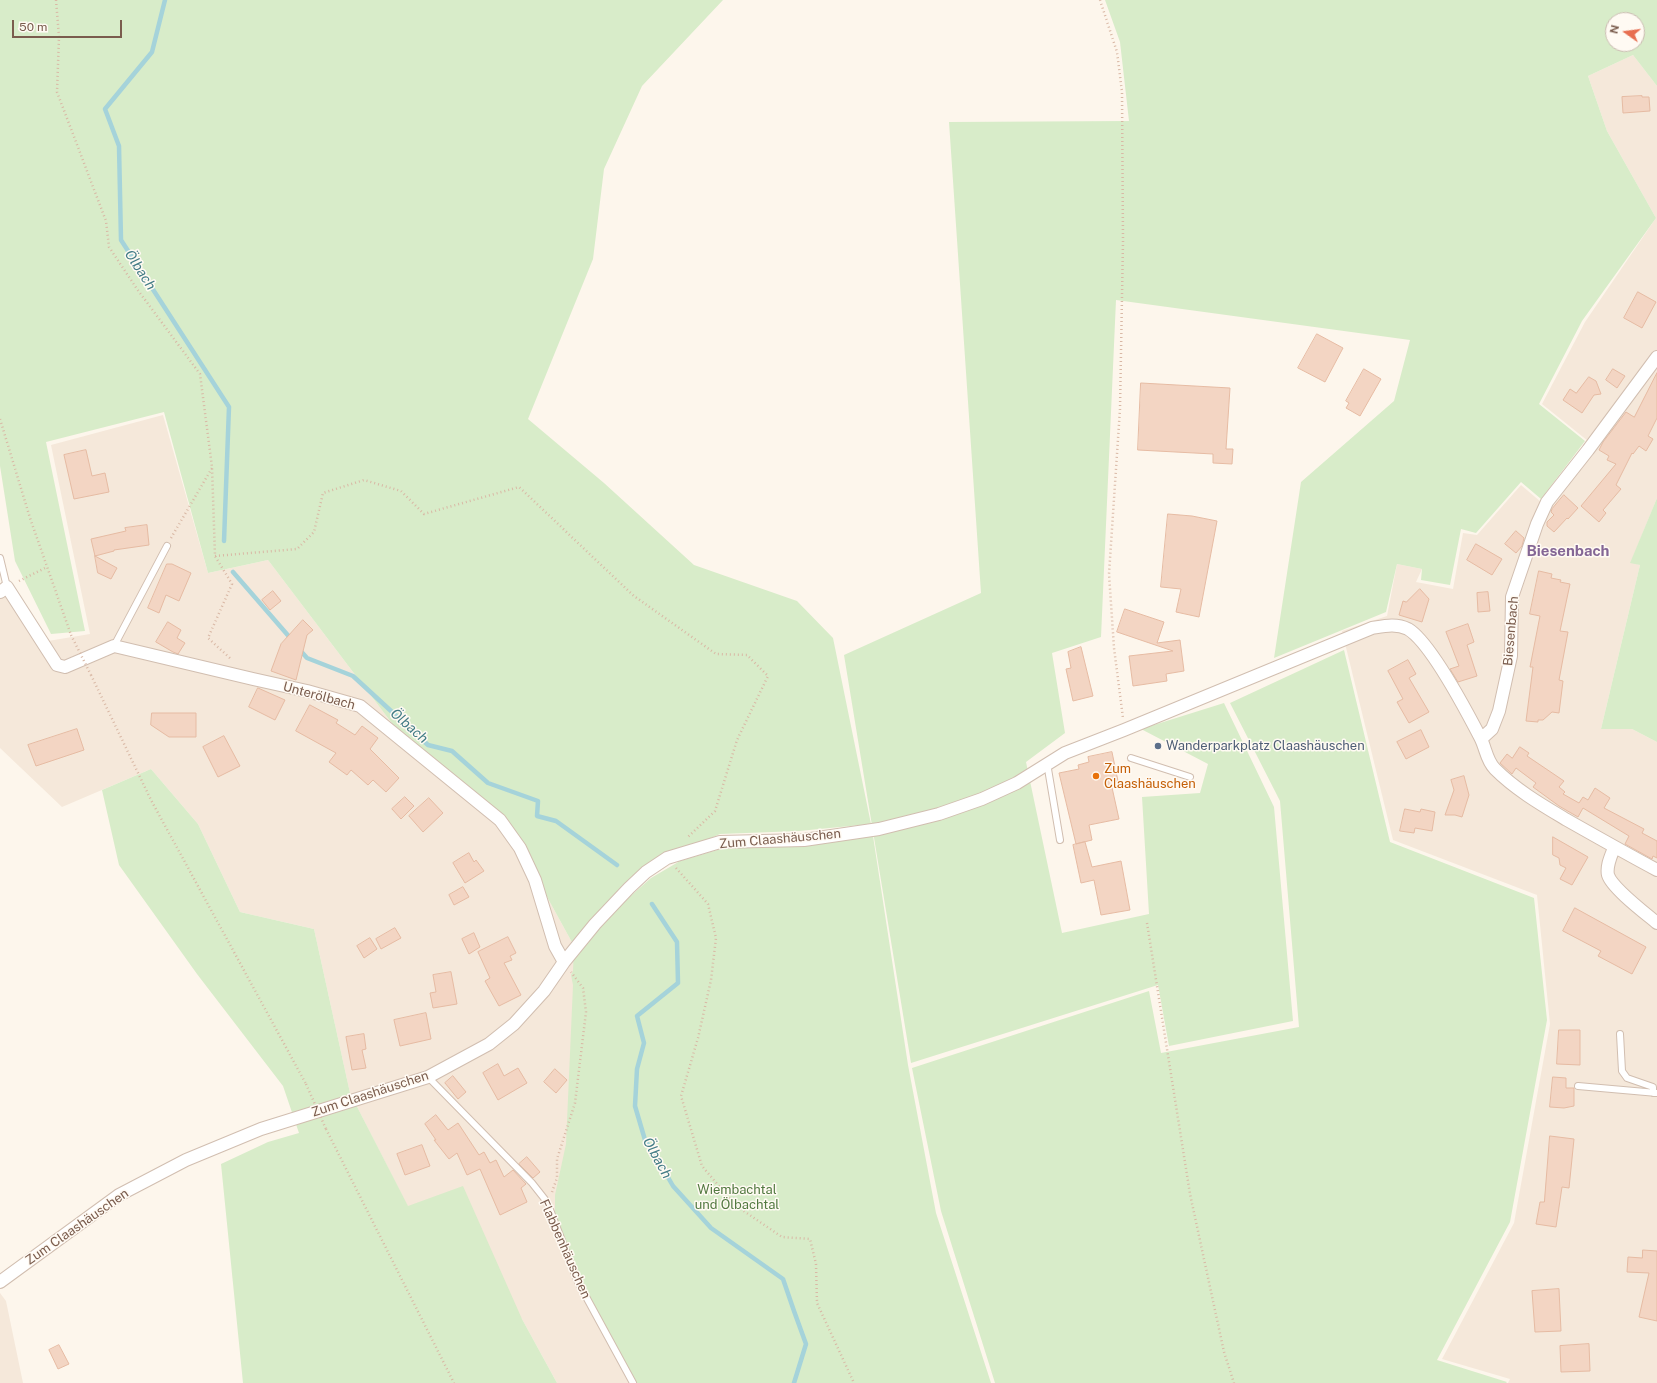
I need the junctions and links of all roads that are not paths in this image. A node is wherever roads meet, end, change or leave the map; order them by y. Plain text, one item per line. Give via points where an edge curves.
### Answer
1 (1657, 357) edge
2 (167, 546) road end
3 (0, 558) edge
4 (3, 589) edge
5 (114, 646) junction
6 (1481, 738) junction
7 (1131, 758) dead end
8 (1048, 763) junction
9 (1190, 777) dead end
10 (1060, 840) dead end
11 (1614, 848) junction
12 (1657, 870) edge
13 (1657, 923) edge
14 (564, 962) junction
15 (1620, 1034) dead end
16 (428, 1077) junction
17 (1578, 1086) dead end
18 (1655, 1093) edge
19 (0, 1282) edge
20 (633, 1383) edge

1 - 6 street, Biesenbach via 1547,502 1512,597 1511,656 1499,711 1492,729
2 - 5 lane
3 - 4 lane
4 - 5 street via 57,665 64,667
5 - 14 street, Unterölbach via 307,691 360,706 500,820 520,848 535,880 555,946
6 - 8 street, Zum Claashäuschen via 1439,667 1417,636 1406,628 1391,624 1372,628 1065,753
6 - 11 street via 1488,760 1495,769 1542,805
7 - 9 lane
8 - 10 lane
8 - 14 street, Zum Claashäuschen via 1017,783 982,799 939,814 879,829 804,840 720,842 667,858 646,872 630,888 595,924
11 - 12 street
11 - 13 street via 1609,860 1608,873 1612,883
14 - 16 street, Zum Claashäuschen via 544,991 514,1024 489,1044
15 - 18 lane via 1622,1071 1627,1078 1653,1087
16 - 19 street, Zum Claashäuschen via 261,1129 186,1160 119,1196
16 - 20 lane, Flabbenhäuschen via 532,1183 547,1202 578,1282
17 - 18 lane

